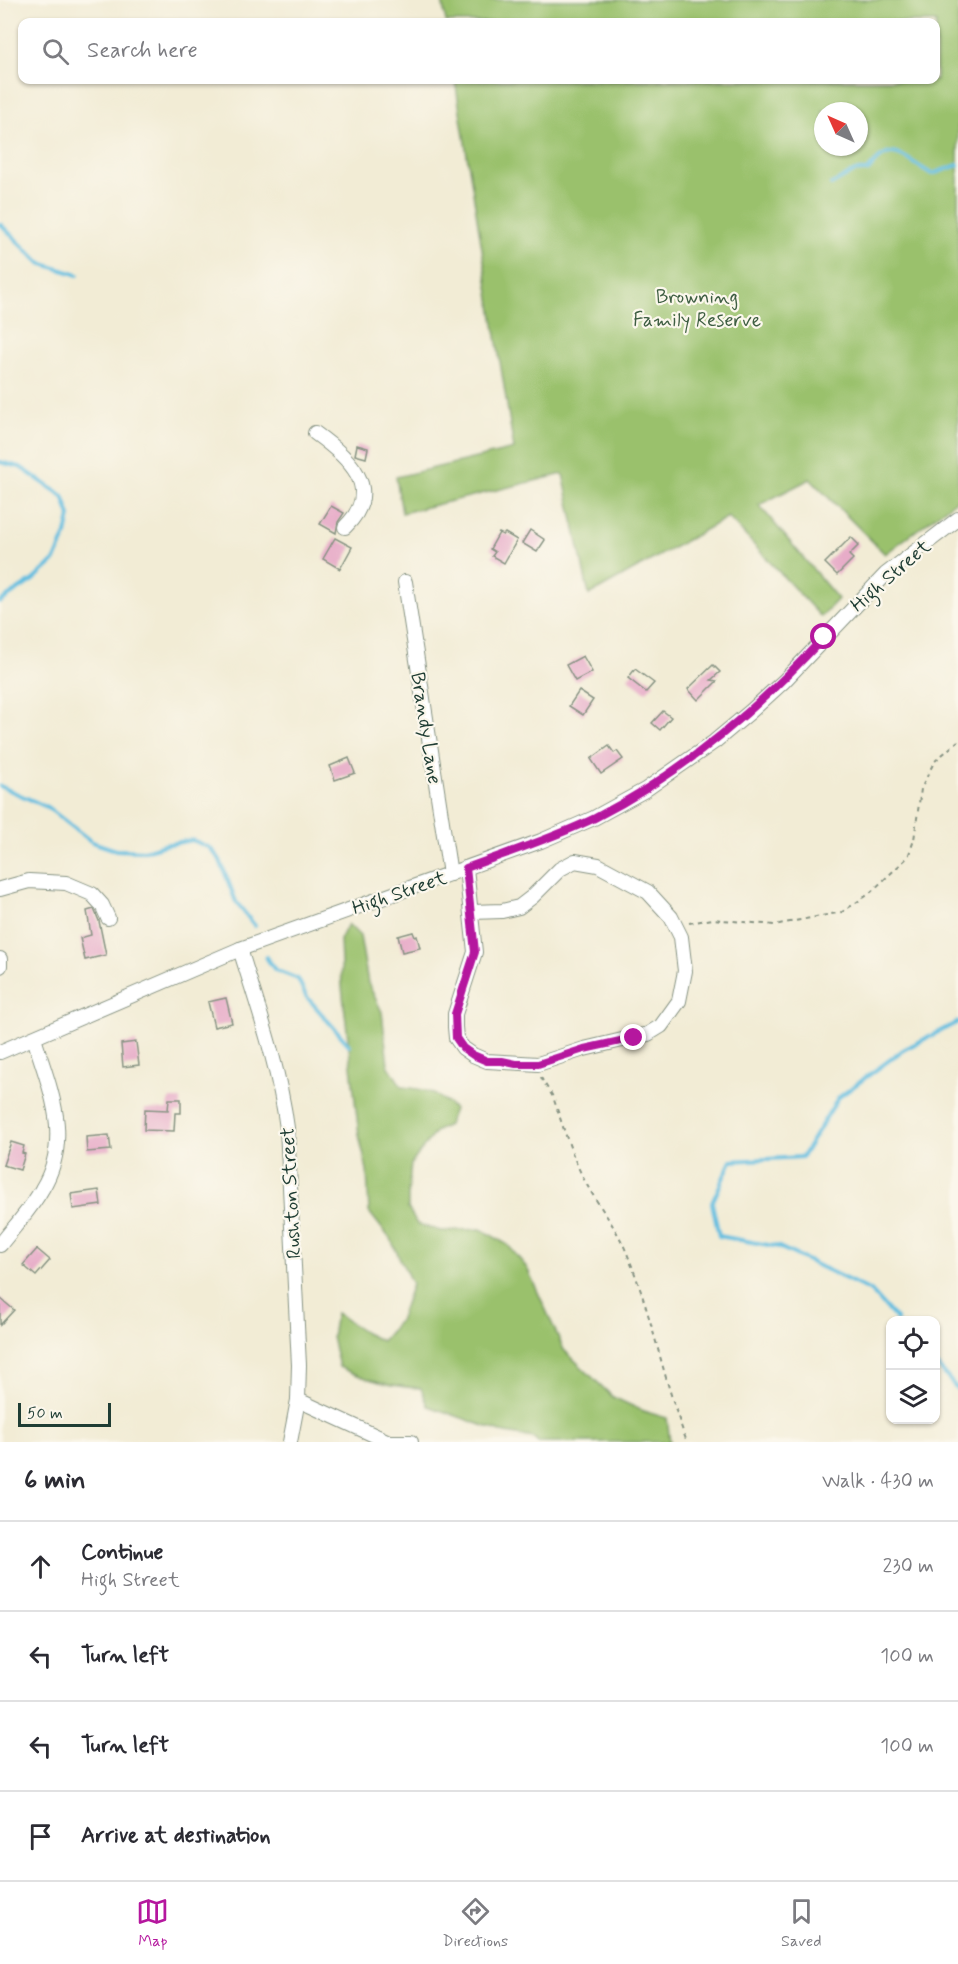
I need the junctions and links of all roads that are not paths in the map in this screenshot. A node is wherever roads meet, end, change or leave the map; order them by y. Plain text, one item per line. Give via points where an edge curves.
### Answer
1 (315, 433) dead end
2 (958, 519) edge
3 (345, 527) dead end
4 (405, 582) dead end
5 (466, 868) junction
6 (450, 874) junction
7 (0, 889) edge
8 (472, 912) junction
9 (108, 918) dead end
10 (240, 949) junction
11 (0, 959) edge
12 (0, 966) edge
13 (34, 1038) junction
14 (0, 1052) edge
15 (0, 1245) edge
16 (298, 1400) junction
17 (290, 1442) edge
18 (389, 1442) edge
19 (411, 1442) edge

1 - 3 street via 341,452 360,477 361,502
2 - 5 street, High Street via 886,574 784,681 678,768 594,818
4 - 6 street, Brandy Lane
5 - 6 street, High Street
5 - 8 street
6 - 10 street, High Street
7 - 9 street via 29,881 66,883 92,894
8 - 8 street via 475,952 455,1014 456,1038 463,1048 487,1061 538,1064 648,1034 661,1026 680,1001 685,971 681,937 671,917 648,892 598,865 575,861 560,869 519,907
10 - 13 street, High Street
10 - 16 street, Rushton Street via 284,1100 290,1162
11 - 12 street
13 - 14 street, High Street
13 - 15 street via 54,1104 56,1157 43,1189
16 - 17 street, Rushton Street
16 - 18 street
18 - 19 street

